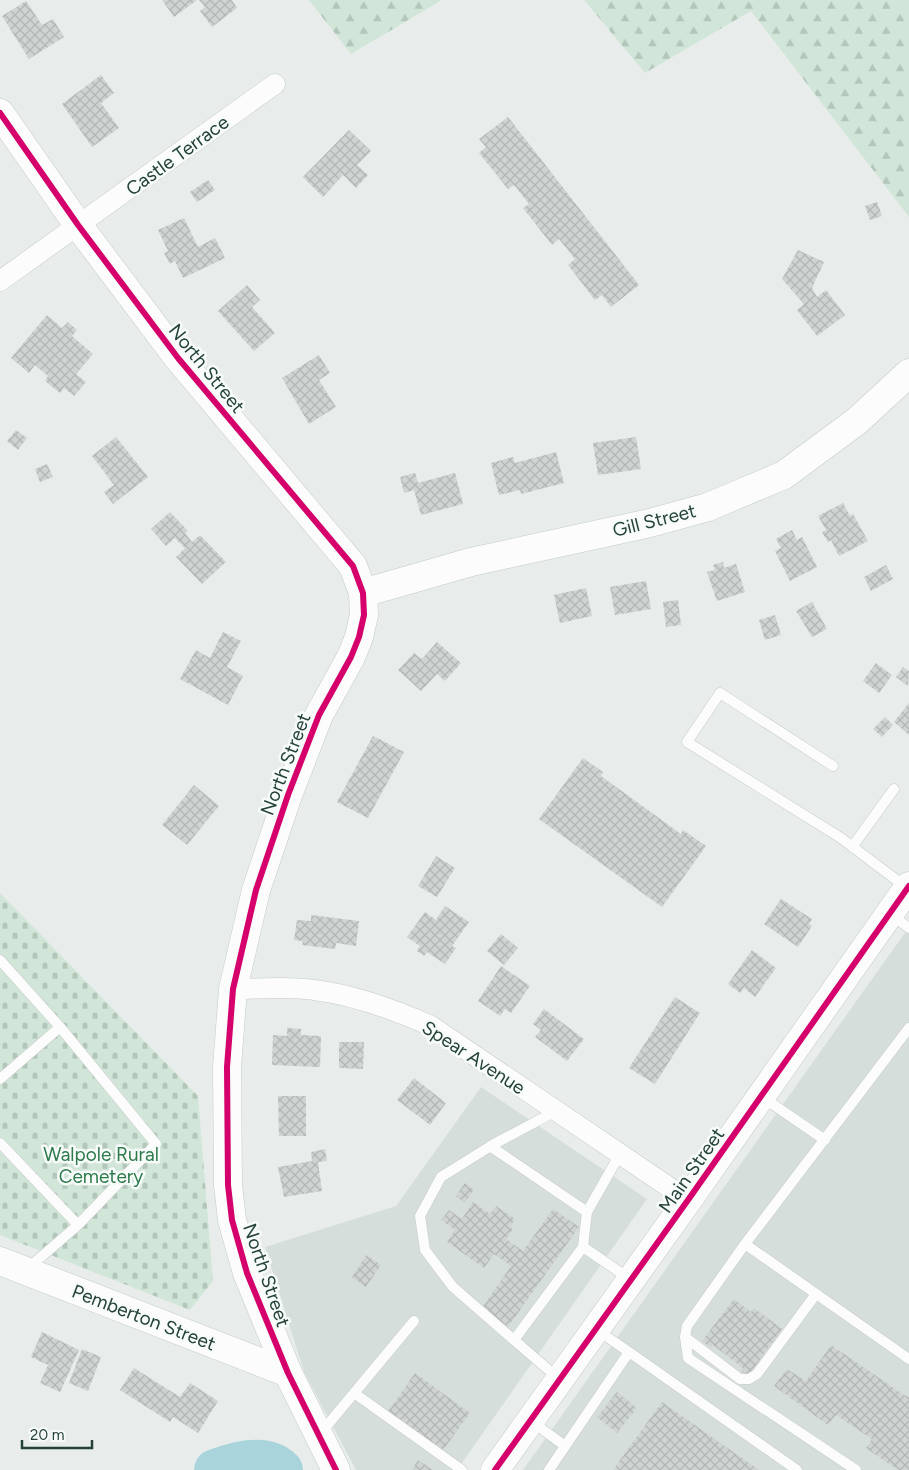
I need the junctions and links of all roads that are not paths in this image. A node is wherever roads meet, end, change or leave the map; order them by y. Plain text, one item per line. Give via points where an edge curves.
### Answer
1 (275, 84) dead end
2 (0, 114) edge
3 (78, 225) junction
4 (0, 281) edge
5 (909, 373) edge
6 (363, 593) junction
7 (833, 766) dead end
8 (894, 788) dead end
9 (852, 846) junction
10 (908, 887) edge
11 (899, 921) edge
12 (0, 960) edge
13 (233, 989) junction
14 (60, 1027) junction
15 (909, 1028) edge
16 (0, 1079) edge
17 (761, 1096) junction
18 (556, 1111) junction
19 (825, 1140) junction
20 (0, 1143) edge
21 (490, 1146) junction
22 (620, 1154) junction
23 (688, 1200) junction
24 (587, 1212) junction
25 (78, 1225) junction
26 (746, 1244) junction
27 (583, 1247) junction
28 (0, 1260) edge
29 (25, 1270) junction
30 (631, 1280) junction
31 (816, 1294) junction
32 (414, 1321) dead end
33 (596, 1329) junction
34 (685, 1338) junction
35 (514, 1340) junction
36 (630, 1352) junction
37 (909, 1359) edge
38 (288, 1373) junction
39 (560, 1380) junction
40 (354, 1394) junction
41 (530, 1420) junction
42 (320, 1435) junction
43 (565, 1446) junction
44 (336, 1470) edge
45 (462, 1470) edge
46 (495, 1470) edge
47 (549, 1470) edge
48 (797, 1470) edge
49 (856, 1470) edge

1 - 3 street, Castle Terrace
2 - 3 street, North Street
3 - 4 street, Castle Terrace
3 - 6 street, North Street via 178,358 353,566
5 - 6 street, Gill Street via 857,421 784,475 708,507 471,562
6 - 13 street, North Street via 360,637 319,715 288,795 256,890
7 - 9 lane via 720,692 687,742
8 - 9 lane
9 - 10 lane
10 - 11 street, Main Street
11 - 17 street, Main Street
12 - 14 lane
13 - 18 street, Spear Avenue via 312,989 356,997 405,1014 431,1026
13 - 38 street, North Street via 226,1067 228,1185 232,1220 247,1273
14 - 16 lane
14 - 25 lane via 156,1144
15 - 19 lane
17 - 19 lane
17 - 23 street, Main Street
18 - 21 lane
18 - 22 street, Spear Avenue
19 - 26 lane
20 - 25 lane
21 - 24 lane
21 - 35 lane via 440,1177 420,1216 425,1250 453,1286
22 - 23 street, Spear Avenue
22 - 24 lane
23 - 30 street, Main Street
24 - 27 lane
25 - 29 lane
26 - 31 lane
26 - 34 lane via 687,1326
27 - 30 lane
27 - 35 lane
28 - 29 street, Pemberton Street
29 - 38 street, Pemberton Street
30 - 33 street, Main Street
31 - 34 lane via 757,1374 749,1379 740,1379
31 - 37 lane
32 - 40 lane
33 - 36 lane
33 - 39 street, Main Street
34 - 49 lane via 688,1358
35 - 39 lane
36 - 43 lane
36 - 48 lane
38 - 42 street, North Street
39 - 41 street, Main Street
40 - 42 lane
40 - 45 lane
41 - 43 lane
41 - 46 street, Main Street
42 - 44 street, North Street
43 - 47 lane

